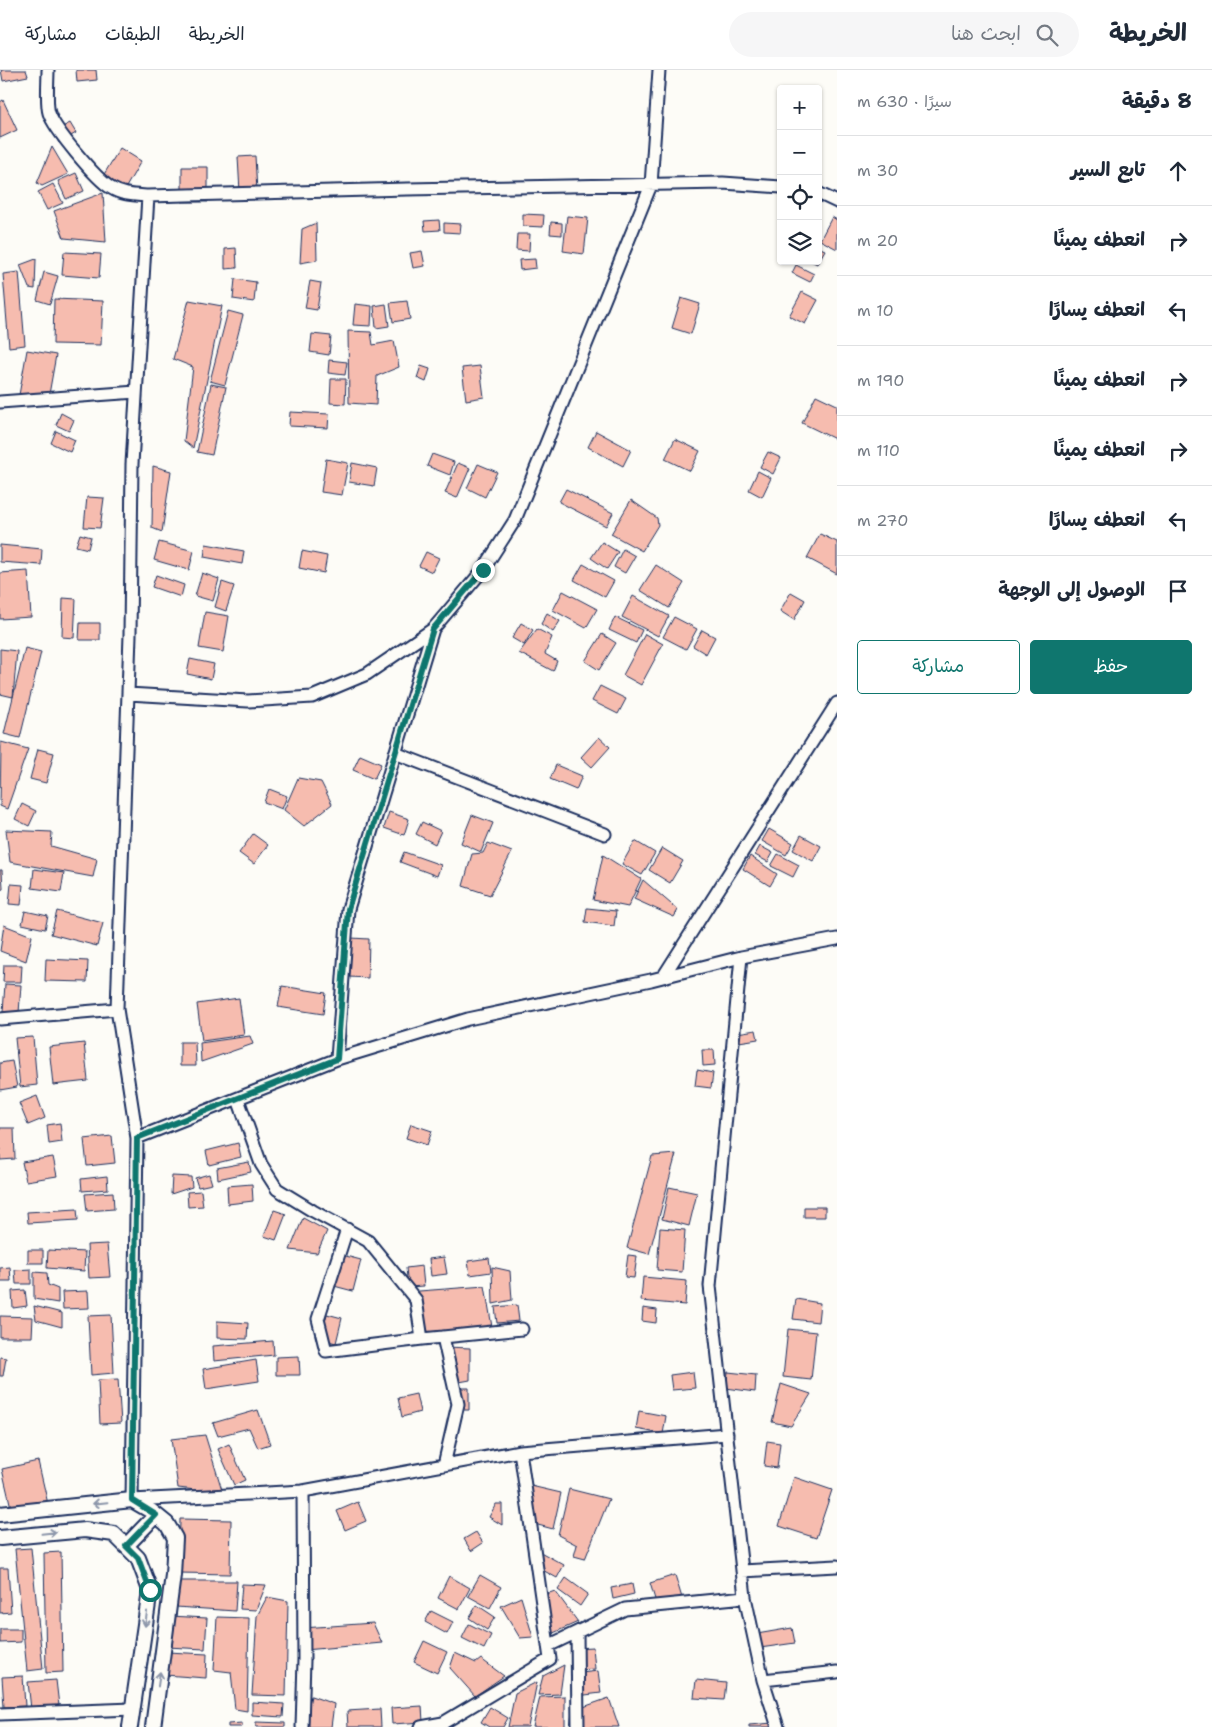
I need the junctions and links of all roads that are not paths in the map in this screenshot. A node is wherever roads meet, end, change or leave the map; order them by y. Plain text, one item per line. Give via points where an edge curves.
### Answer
1 (48, 70) edge
2 (659, 70) edge
3 (651, 185) junction
4 (777, 187) edge
5 (822, 195) edge
6 (148, 196) junction
7 (837, 202) edge
8 (136, 392) junction
9 (0, 402) edge
10 (433, 629) junction
11 (128, 694) junction
12 (837, 703) edge
13 (395, 753) junction
14 (605, 834) dead end
15 (837, 939) edge
16 (742, 957) junction
17 (663, 977) junction
18 (117, 1009) junction
19 (0, 1019) edge
20 (337, 1059) junction
21 (238, 1098) junction
22 (137, 1138) junction
23 (347, 1229) junction
24 (522, 1329) dead end
25 (443, 1337) junction
26 (422, 1339) junction
27 (727, 1434) junction
28 (520, 1451) junction
29 (444, 1465) junction
30 (303, 1490) junction
31 (132, 1500) junction
32 (0, 1514) edge
33 (156, 1515) junction
34 (0, 1538) edge
35 (126, 1546) junction
36 (837, 1566) edge
37 (742, 1571) junction
38 (745, 1596) junction
39 (577, 1632) junction
40 (548, 1646) junction
41 (837, 1672) edge
42 (763, 1680) junction
43 (133, 1709) junction
44 (0, 1714) edge
45 (130, 1727) edge
46 (153, 1727) edge
47 (302, 1727) edge
48 (421, 1727) edge
49 (578, 1727) edge
50 (778, 1727) edge

1 - 6 street via 49,113 63,136 110,188
2 - 3 street
3 - 4 street via 723,183
3 - 6 street
3 - 10 street via 515,520 483,570
5 - 7 street
6 - 8 street
8 - 9 street
8 - 11 street
10 - 11 street via 367,674 312,697 248,701
10 - 13 street
11 - 18 street
12 - 17 street
13 - 14 street
13 - 20 street via 348,909
15 - 16 street
16 - 17 street
16 - 27 street via 710,1286
17 - 20 street via 468,1019
18 - 19 street
18 - 22 street
20 - 21 street
21 - 22 street
21 - 23 street via 261,1164 277,1189
22 - 31 street
23 - 26 street via 368,1240 416,1300
23 - 26 street via 318,1319 326,1351
24 - 25 street
25 - 26 street
25 - 29 street via 458,1404
27 - 28 street
27 - 37 street
28 - 29 street
28 - 40 street
29 - 30 street
30 - 31 street
30 - 47 street
31 -> 32 street
31 - 33 street
33 - 35 street
46 -> 33 street via 175,1538 167,1524
34 -> 35 street via 85,1530 114,1534
35 -> 43 street via 138,1558 150,1590
36 - 37 street
37 - 38 street
38 - 39 street via 625,1609
38 - 42 street
39 - 40 street
39 - 49 street
40 - 48 street via 550,1660 444,1723
41 - 42 street
42 - 50 street
43 - 44 street
43 - 45 street

